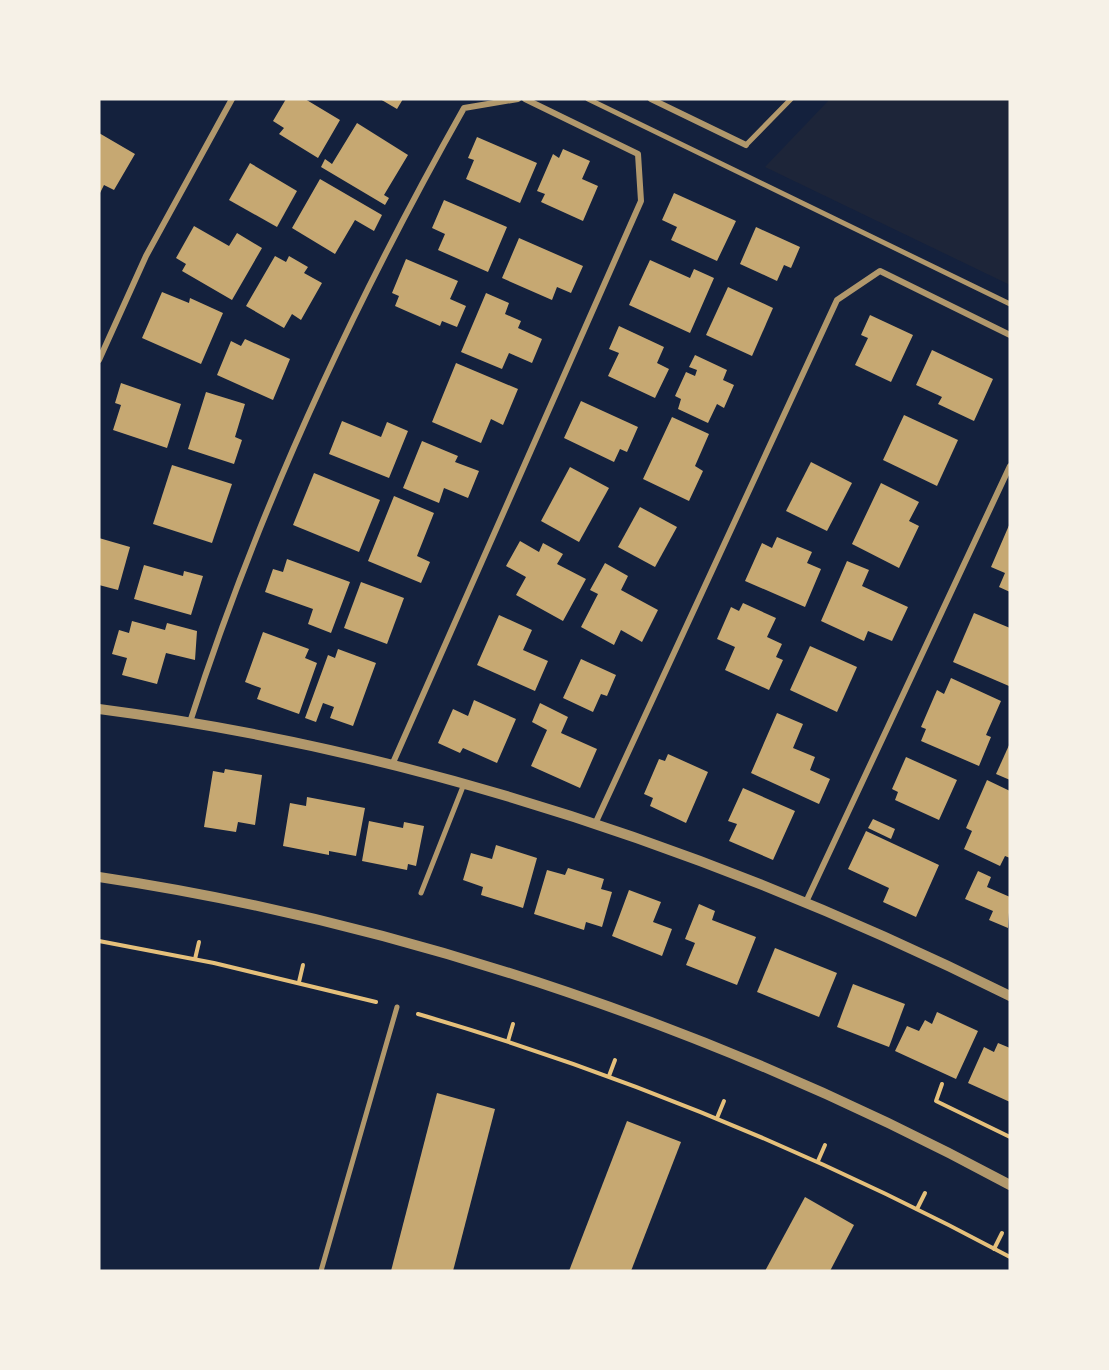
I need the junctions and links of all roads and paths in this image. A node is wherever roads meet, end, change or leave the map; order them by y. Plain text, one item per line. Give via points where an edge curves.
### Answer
1 (232, 99) edge
2 (518, 99) edge
3 (525, 99) edge
4 (588, 99) edge
5 (651, 99) edge
6 (791, 99) edge
7 (746, 146) joint
8 (1010, 304) edge
9 (1010, 335) edge
10 (99, 360) edge
11 (1010, 466) edge
12 (99, 709) edge
13 (190, 722) junction
14 (392, 765) junction
15 (464, 784) junction
16 (595, 824) junction
17 (99, 877) edge
18 (421, 893) dead end
19 (806, 902) junction
20 (99, 941) edge
21 (199, 942) dead end
22 (195, 959) junction
23 (303, 965) dead end
24 (299, 982) junction
25 (1010, 996) edge
26 (397, 1007) junction
27 (513, 1024) dead end
28 (507, 1041) junction
29 (615, 1060) dead end
30 (609, 1076) junction
31 (942, 1084) dead end
32 (724, 1101) dead end
33 (717, 1118) junction
34 (1010, 1137) edge
35 (825, 1145) dead end
36 (818, 1161) junction
37 (1010, 1185) edge
38 (925, 1193) dead end
39 (918, 1209) junction
40 (1002, 1233) dead end
41 (994, 1249) junction
42 (1010, 1257) edge
43 (321, 1271) edge

1 - 10 street via 146,256
2 - 13 street via 464,108 411,204 340,346 284,472
3 - 14 street via 638,154 641,201
4 - 8 street
5 - 7 street
6 - 7 street
9 - 16 street via 880,272 837,300
11 - 19 street
12 - 13 street
13 - 14 street
14 - 15 street
15 - 16 street
15 - 18 street
16 - 19 street
17 - 37 street via 287,914 565,992 799,1083
19 - 25 street
20 - 22 path
21 - 22 path
22 - 24 path
23 - 24 path
24 - 26 path
26 - 28 path
26 - 43 street
27 - 28 path
28 - 30 path
29 - 30 path
30 - 33 path
31 - 34 path via 936,1101
32 - 33 path
33 - 36 path
35 - 36 path
36 - 39 path
38 - 39 path
39 - 41 path
40 - 41 path
41 - 42 path

